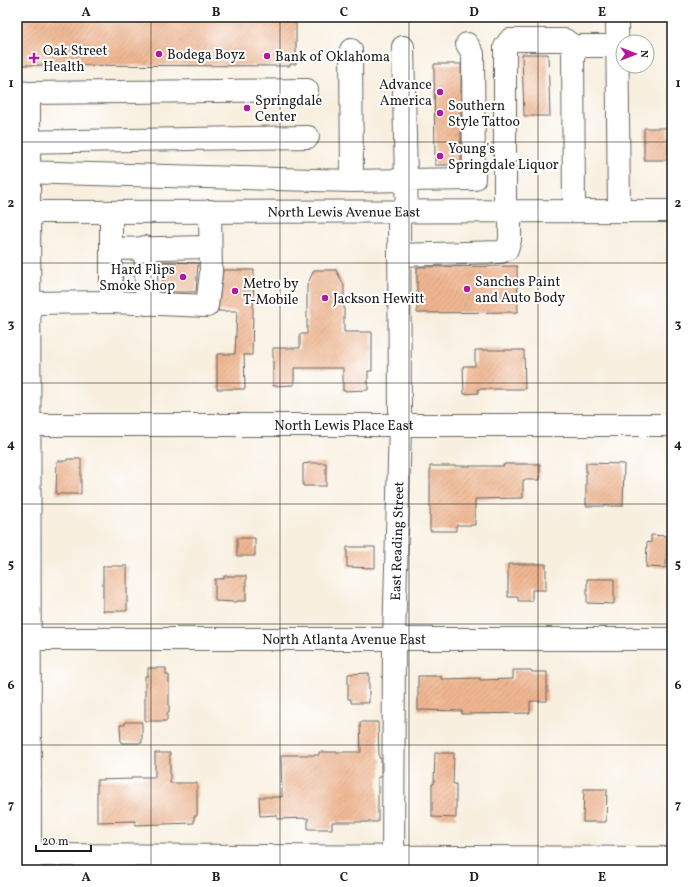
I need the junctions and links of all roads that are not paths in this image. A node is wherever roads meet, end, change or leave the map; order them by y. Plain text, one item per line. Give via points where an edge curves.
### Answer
1 (618, 17) edge
2 (618, 34) edge
3 (468, 44) dead end
4 (573, 46) junction
5 (615, 46) edge
6 (403, 47) dead end
7 (352, 50) dead end
8 (618, 74) edge
9 (307, 90) dead end
10 (23, 92) edge
11 (308, 137) dead end
12 (23, 142) edge
13 (474, 164) junction
14 (504, 164) junction
15 (23, 172) edge
16 (352, 180) junction
17 (406, 180) junction
18 (210, 211) junction
19 (507, 211) junction
20 (574, 211) junction
21 (619, 211) junction
22 (672, 211) edge
23 (23, 212) edge
24 (111, 212) junction
25 (403, 212) junction
26 (145, 247) junction
27 (210, 247) junction
28 (111, 248) junction
29 (399, 255) junction
30 (111, 302) junction
31 (147, 304) junction
32 (25, 311) edge
33 (23, 425) edge
34 (400, 425) junction
35 (672, 425) edge
36 (24, 639) edge
37 (672, 639) edge
38 (394, 640) junction
39 (672, 858) edge
40 (26, 860) edge
41 (393, 863) edge

1 - 2 street
3 - 13 street via 473,54
4 - 5 street
4 - 14 street via 565,40 510,40 504,47
4 - 20 street
6 - 17 street, East Reading Street
7 - 16 street
8 - 21 street
9 - 10 street
10 - 12 street
11 - 12 street
12 - 15 street
13 - 14 street
13 - 17 street via 474,179
14 - 19 street
15 - 16 street
15 - 23 street
16 - 17 street
17 - 25 street, East Reading Street
18 - 24 street, North Lewis Avenue East
18 - 25 street, North Lewis Avenue East
18 - 27 street
19 - 20 street, North Lewis Avenue East
19 - 25 street, North Lewis Avenue East
19 - 29 street via 510,240 507,249 500,252
20 - 21 street, North Lewis Avenue East
21 - 22 street, North Lewis Avenue East
23 - 24 street, North Lewis Avenue East
23 - 32 street
24 - 28 street
25 - 29 street, East Reading Street
26 - 27 street
26 - 28 street
26 - 31 street
27 - 31 street via 211,273 207,306
28 - 30 street
29 - 34 street, East Reading Street
30 - 31 street
30 - 32 street
32 - 33 street
33 - 34 street, North Lewis Place East
33 - 36 street
34 - 35 street, North Lewis Place East
34 - 38 street, East Reading Street
36 - 38 street, North Atlanta Avenue East
36 - 40 street
37 - 38 street, North Atlanta Avenue East
38 - 41 street, East Reading Street
39 - 41 street
40 - 41 street

